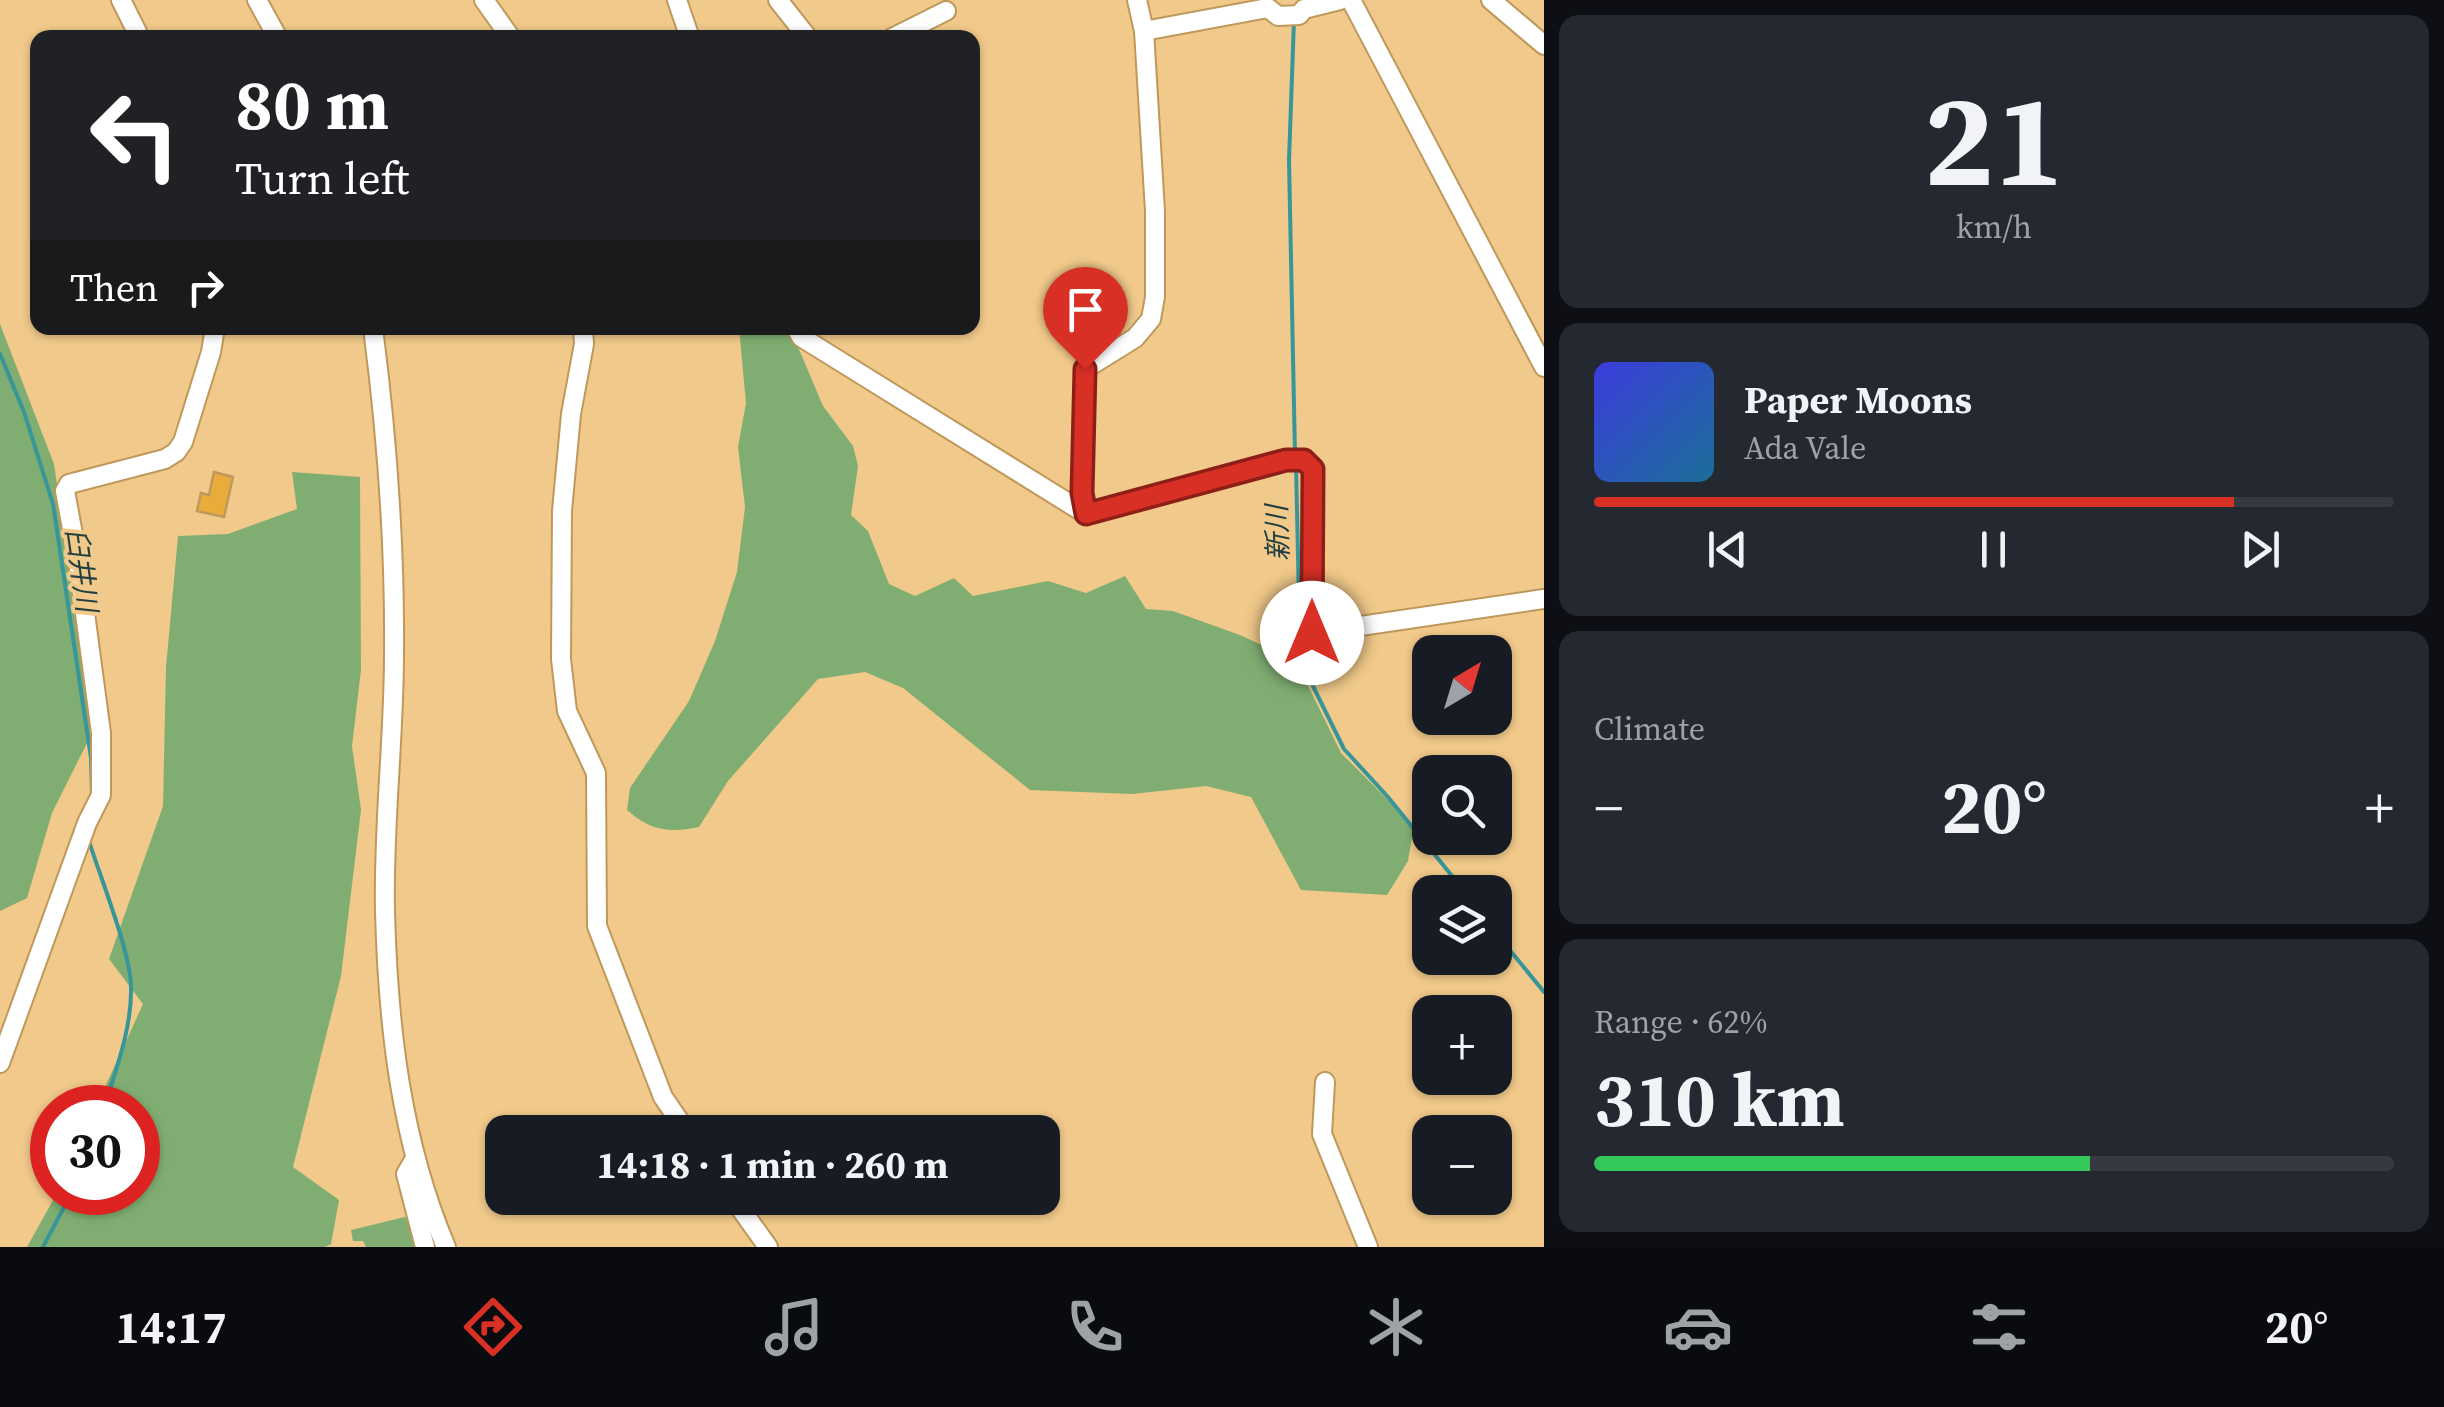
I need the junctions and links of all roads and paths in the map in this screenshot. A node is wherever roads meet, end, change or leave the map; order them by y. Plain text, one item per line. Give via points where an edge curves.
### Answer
1 (122, 0) edge
2 (257, 0) edge
3 (484, 0) edge
4 (677, 0) edge
5 (778, 0) edge
6 (1138, 0) edge
7 (1340, 0) edge
8 (1352, 0) edge
9 (1492, 0) edge
10 (946, 11) dead end
11 (136, 30) edge
12 (274, 30) edge
13 (505, 30) edge
14 (687, 30) edge
15 (802, 30) edge
16 (908, 30) edge
17 (1144, 31) junction
18 (1544, 45) edge
19 (213, 335) edge
20 (374, 335) edge
21 (583, 335) edge
22 (801, 335) edge
23 (1544, 366) edge
24 (1086, 514) junction
25 (1544, 599) edge
26 (0, 1062) edge
27 (1325, 1082) dead end
28 (675, 1115) edge
29 (414, 1160) junction
30 (745, 1215) edge
31 (425, 1247) edge
32 (446, 1247) edge
33 (768, 1247) edge
34 (1368, 1247) edge

1 - 11 street
2 - 12 street
3 - 13 street
4 - 14 street
5 - 15 street
6 - 17 street
7 - 17 street via 1292,15 1268,8
8 - 23 street
9 - 18 street
10 - 16 street
17 - 24 street via 1156,298 1152,320 1135,338 1085,369
19 - 26 street via 176,452 69,484 65,491 100,733 101,795
20 - 29 street via 392,500 385,910 392,1022
21 - 28 street via 562,511 567,711 596,773 596,926
22 - 24 street
24 - 25 street via 1295,460 1313,469 1312,633
27 - 34 street via 1322,1134
29 - 31 street via 406,1174
29 - 32 street
30 - 33 street

